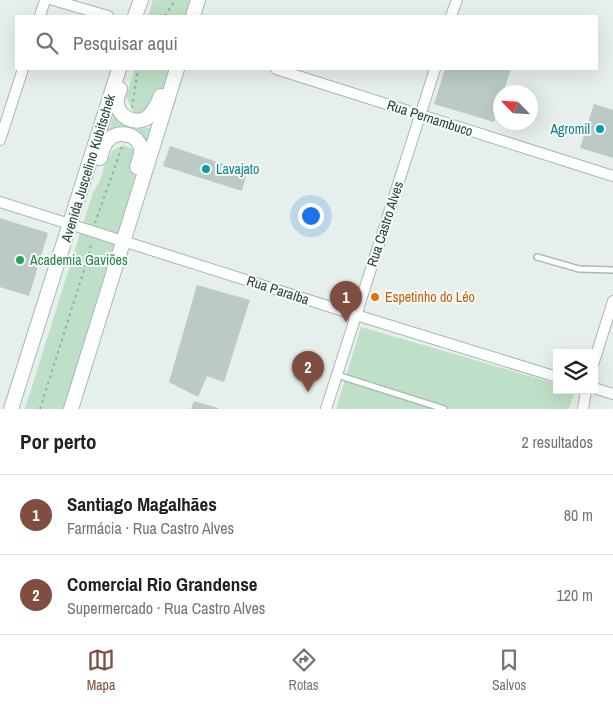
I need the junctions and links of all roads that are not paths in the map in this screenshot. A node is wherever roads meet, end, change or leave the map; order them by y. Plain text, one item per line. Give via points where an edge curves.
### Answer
1 (46, 0) edge
2 (53, 0) edge
3 (141, 0) edge
4 (198, 0) edge
5 (457, 0) edge
6 (40, 15) edge
7 (105, 15) edge
8 (136, 15) edge
9 (193, 15) edge
10 (452, 15) edge
11 (23, 70) edge
12 (119, 70) edge
13 (126, 70) edge
14 (176, 70) edge
15 (279, 70) edge
16 (435, 70) edge
17 (172, 83) junction
18 (420, 114) junction
19 (0, 140) edge
20 (613, 176) edge
21 (84, 180) junction
22 (138, 192) junction
23 (0, 202) edge
24 (71, 224) junction
25 (122, 241) junction
26 (537, 258) dead end
27 (613, 270) edge
28 (613, 301) edge
29 (356, 315) junction
30 (598, 349) edge
31 (337, 375) junction
32 (553, 375) edge
33 (598, 389) edge
34 (585, 394) edge
35 (613, 394) edge
36 (11, 409) edge
37 (71, 409) edge
38 (326, 409) edge
39 (444, 409) edge
40 (582, 409) edge

1 - 6 street
2 - 7 street
3 - 8 main road
4 - 9 main road
5 - 10 street
11 - 19 street
12 - 21 main road, Avenida Juscelino Kubitschek
13 - 17 main road via 117,105 121,113 135,121 154,111 166,86
14 - 17 main road
15 - 18 street, Rua Pernambuco
16 - 18 street, Rua Castro Alves
17 - 22 main road
18 - 20 street, Rua Pernambuco
18 - 29 street, Rua Castro Alves
21 - 22 main road via 93,174 108,140 122,133 137,140 141,148 134,181
21 - 24 main road, Avenida Juscelino Kubitschek
22 - 25 main road
23 - 24 street, Rua Paraíba
24 - 25 street, Rua Paraíba
24 - 36 main road, Avenida Juscelino Kubitschek
25 - 29 street, Rua Paraíba
25 - 37 main road
26 - 27 lane via 580,269
28 - 30 street
29 - 31 street, Rua Castro Alves
29 - 32 street, Rua Paraíba
31 - 38 street, Rua Castro Alves
31 - 39 lane
33 - 35 street
34 - 40 street

